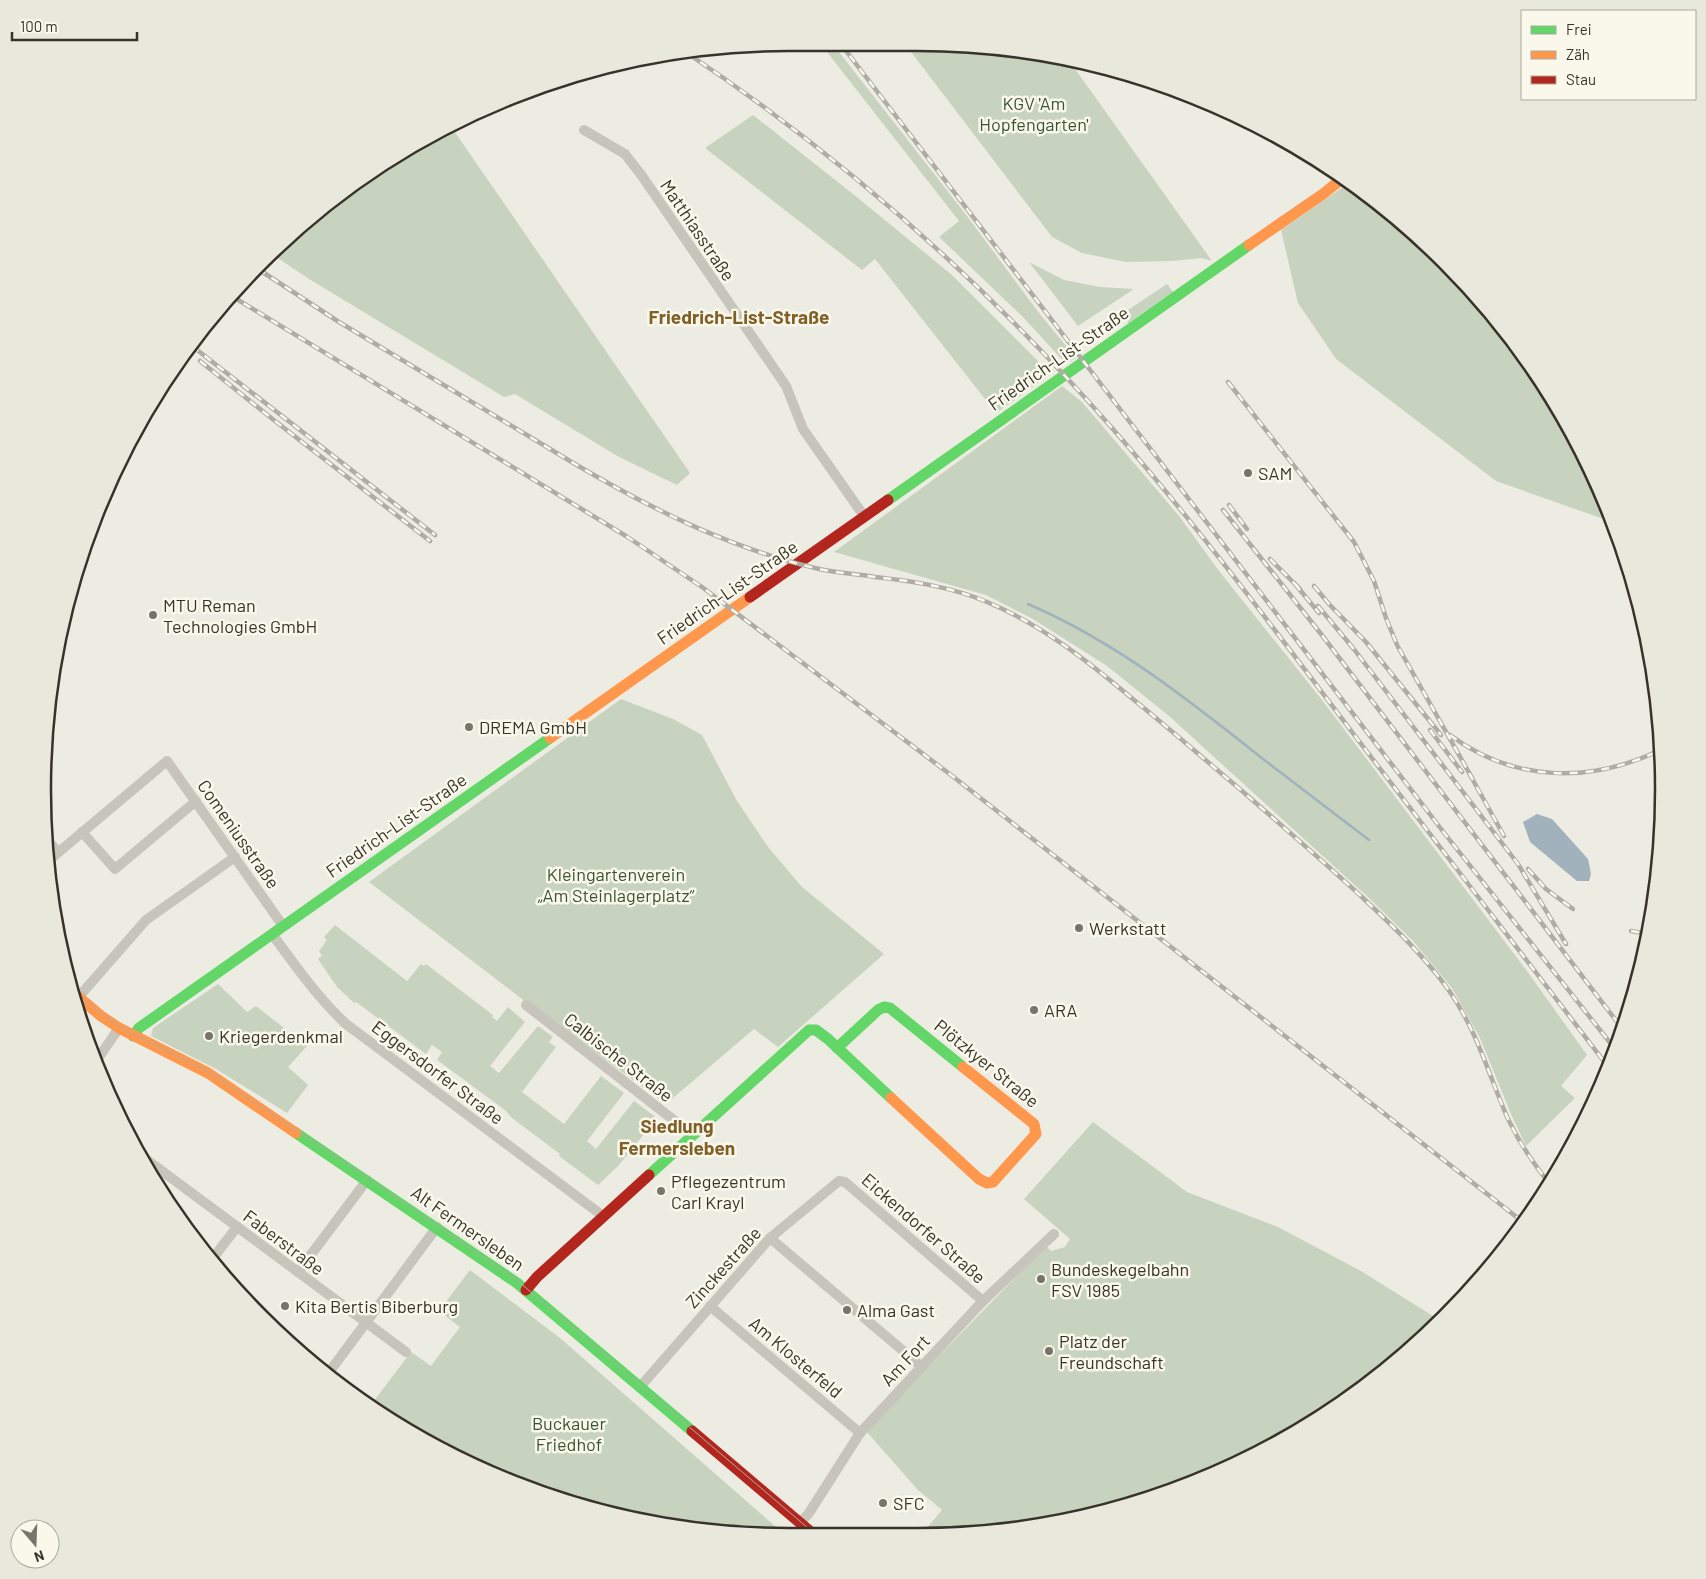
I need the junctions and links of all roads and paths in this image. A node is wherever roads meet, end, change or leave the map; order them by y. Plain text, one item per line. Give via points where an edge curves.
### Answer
1 (584, 130) dead end
2 (1337, 183) edge
3 (864, 516) junction
4 (196, 801) junction
5 (82, 832) junction
6 (54, 847) edge
7 (58, 852) junction
8 (55, 855) edge
9 (235, 857) junction
10 (283, 926) junction
11 (272, 934) junction
12 (80, 994) edge
13 (82, 1001) edge
14 (526, 1005) dead end
15 (119, 1028) junction
16 (133, 1036) junction
17 (837, 1048) junction
18 (101, 1056) edge
19 (693, 1135) junction
20 (154, 1165) edge
21 (367, 1180) junction
22 (842, 1181) joint
23 (602, 1216) junction
24 (237, 1227) junction
25 (436, 1227) junction
26 (1054, 1234) dead end
27 (770, 1238) junction
28 (216, 1254) edge
29 (298, 1272) junction
30 (526, 1290) junction
31 (983, 1301) junction
32 (710, 1306) junction
33 (367, 1323) junction
34 (406, 1352) dead end
35 (920, 1366) junction
36 (332, 1369) edge
37 (640, 1387) junction
38 (860, 1432) junction
39 (800, 1524) junction
40 (805, 1528) edge

1 - 3 street, Matthiasstraße via 625,154 642,176 786,386 803,428
2 - 3 street, Friedrich-List-Straße
3 - 10 street, Friedrich-List-Straße
4 - 5 street via 114,869
4 - 5 street, Comeniusstraße via 167,761
4 - 9 street, Comeniusstraße
5 - 7 street
6 - 7 street
7 - 8 street
9 - 10 street, Comeniusstraße
9 - 12 street via 146,920
10 - 11 street, Friedrich-List-Straße
11 - 16 street, Friedrich-List-Straße via 149,1020
11 - 23 street, Eggersdorfer Straße via 330,1009 346,1024
13 - 15 street, Alt Fermersleben
14 - 19 street, Calbische Straße
15 - 16 street, Alt Fermersleben
15 - 18 street
16 - 21 street, Alt Fermersleben via 208,1073
17 - 17 street, Plötzkyer Straße via 987,1183 993,1182 1036,1134 1034,1124 890,1008 878,1010
17 - 19 street, Plötzkyer Straße via 816,1030 809,1030
19 - 23 street
20 - 24 street, Faberstraße
21 - 25 street, Alt Fermersleben
21 - 29 street
22 - 27 street, Zinckestraße
22 - 31 street, Eickendorfer Straße
23 - 30 street
24 - 28 street
24 - 29 street, Faberstraße
25 - 30 street, Alt Fermersleben
25 - 33 street
26 - 31 street, Am Fort
27 - 32 street, Zinckestraße
27 - 35 street
29 - 33 street, Faberstraße
30 - 37 street, Alt Fermersleben
31 - 35 street, Am Fort
32 - 37 street, Zinckestraße
32 - 38 street, Am Klosterfeld
33 - 34 street, Faberstraße
33 - 36 street
35 - 38 street, Am Fort
37 - 39 street, Alt Fermersleben
38 - 39 street, Am Fort
39 - 40 street, Alt Fermersleben

